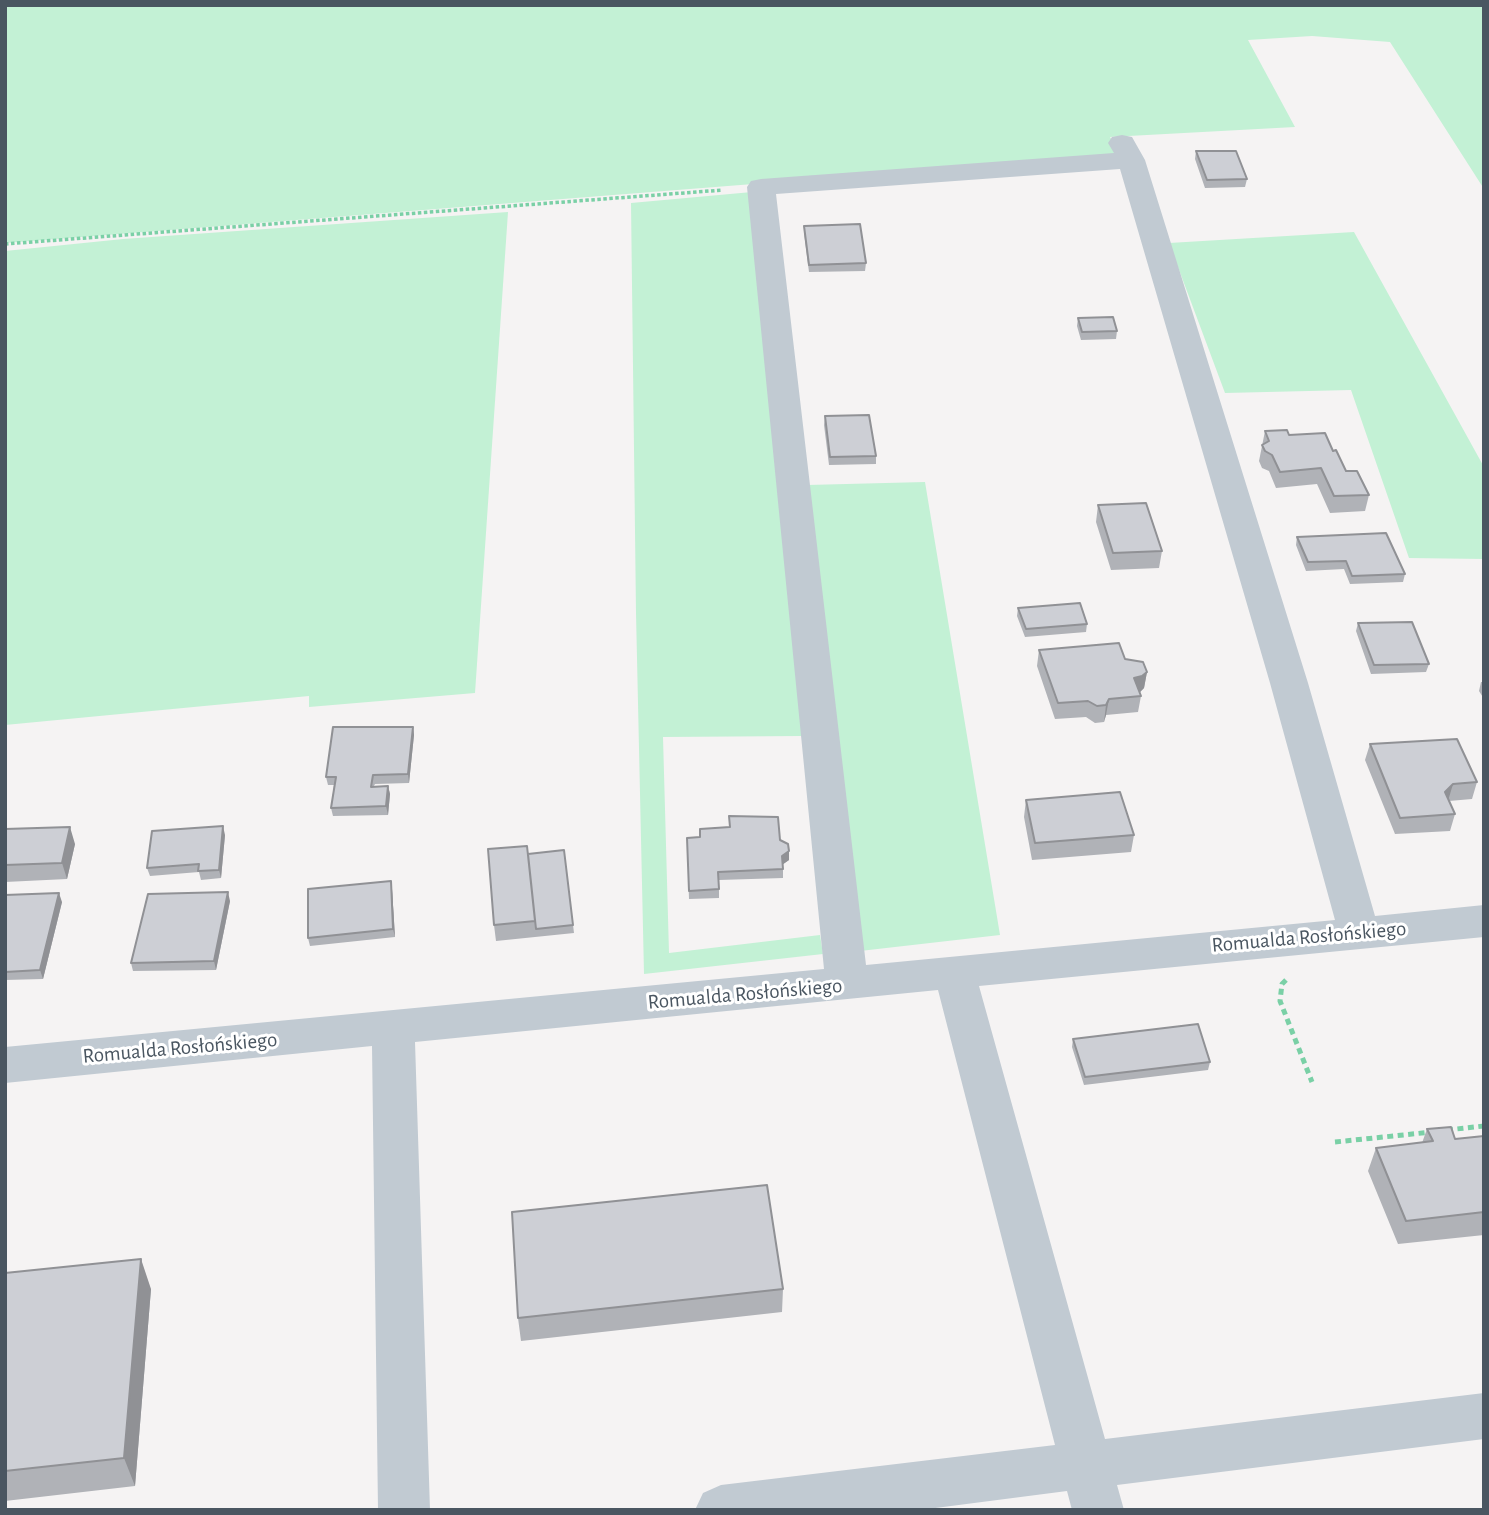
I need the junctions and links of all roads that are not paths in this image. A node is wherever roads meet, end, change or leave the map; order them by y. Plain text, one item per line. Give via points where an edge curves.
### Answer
1 (1484, 921) edge
2 (1359, 932) junction
3 (954, 974) junction
4 (847, 984) junction
5 (393, 1028) junction
6 (5, 1065) edge
7 (1484, 1416) edge
8 (1092, 1487) edge
9 (404, 1510) edge
10 (722, 1510) edge

1 - 2 street, Romualda Rosłońskiego
2 - 3 street, Romualda Rosłońskiego
2 - 4 street via 1289,682 1127,152 761,187
3 - 4 street, Romualda Rosłońskiego
3 - 8 street
4 - 5 street, Romualda Rosłońskiego
5 - 6 street, Romualda Rosłońskiego
5 - 9 street
7 - 8 street
8 - 10 street

